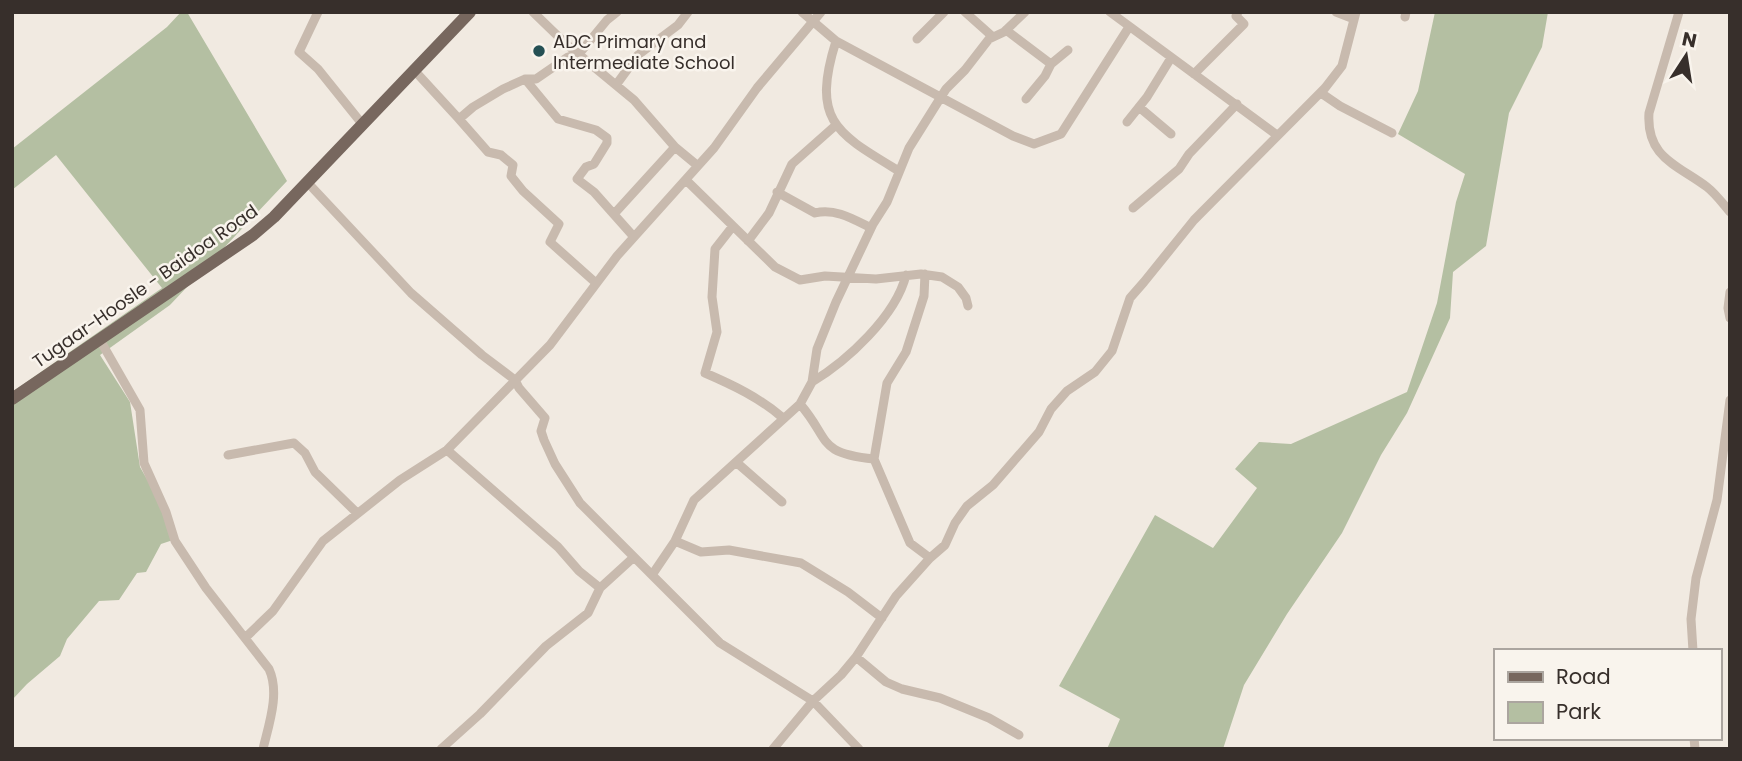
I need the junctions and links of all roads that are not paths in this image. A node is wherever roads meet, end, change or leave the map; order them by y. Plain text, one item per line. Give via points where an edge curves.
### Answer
1 (318, 12) edge
2 (470, 12) edge
3 (533, 12) edge
4 (617, 12) edge
5 (688, 12) edge
6 (802, 12) edge
7 (821, 12) edge
8 (944, 12) edge
9 (965, 12) edge
10 (1026, 12) edge
11 (1110, 12) edge
12 (1238, 12) edge
13 (1336, 12) edge
14 (1679, 12) edge
15 (1355, 16) edge
16 (814, 22) junction
17 (1129, 27) junction
18 (1006, 30) junction
19 (993, 37) junction
20 (917, 39) dead end
21 (836, 41) junction
22 (1068, 50) dead end
23 (579, 54) junction
24 (1171, 58) junction
25 (1051, 64) junction
26 (414, 70) junction
27 (1194, 74) junction
28 (526, 79) junction
29 (616, 85) junction
30 (1321, 93) junction
31 (940, 98) junction
32 (1026, 99) dead end
33 (1237, 104) junction
34 (1139, 107) junction
35 (459, 119) junction
36 (1127, 122) dead end
37 (363, 125) junction
38 (835, 125) junction
39 (1392, 133) dead end
40 (1171, 134) dead end
41 (1277, 135) junction
42 (675, 147) junction
43 (698, 166) junction
44 (899, 172) junction
45 (686, 180) junction
46 (308, 183) junction
47 (777, 192) junction
48 (1133, 208) dead end
49 (1730, 212) edge
50 (614, 214) junction
51 (733, 226) junction
52 (871, 228) junction
53 (634, 237) junction
54 (748, 241) junction
55 (925, 274) junction
56 (906, 275) junction
57 (847, 277) junction
58 (596, 283) junction
59 (1730, 292) edge
60 (968, 306) dead end
61 (1730, 318) edge
62 (100, 340) junction
63 (515, 380) junction
64 (812, 382) junction
65 (12, 399) edge
66 (1730, 400) edge
67 (800, 404) junction
68 (783, 418) junction
69 (447, 450) junction
70 (228, 455) dead end
71 (874, 459) junction
72 (736, 462) junction
73 (782, 502) dead end
74 (357, 513) junction
75 (675, 541) junction
76 (634, 557) junction
77 (930, 558) junction
78 (652, 575) junction
79 (600, 588) junction
80 (882, 618) junction
81 (245, 638) junction
82 (1693, 649) edge
83 (856, 657) junction
84 (814, 701) junction
85 (1019, 735) dead end
86 (263, 749) edge
87 (441, 749) edge
88 (773, 749) edge
89 (859, 749) edge

1 - 37 street via 299,52
2 - 26 main road, Tugaar-Hoosle - Baidoa Road
3 - 23 street
4 - 23 street
5 - 29 street via 638,55
6 - 16 street
7 - 16 street
8 - 20 street
9 - 19 street
10 - 18 street
11 - 17 street
12 - 27 street via 1236,16 1244,24
13 - 15 street
14 - 49 street via 1648,125 1657,149 1670,165 1710,190
15 - 30 street via 1342,66
16 - 21 street
16 - 43 street via 774,66
17 - 24 street
17 - 31 street via 1061,134 1034,144
18 - 19 street
18 - 25 street
19 - 31 street
21 - 31 street
21 - 38 street via 825,101
22 - 25 street
23 - 28 street via 536,79
23 - 29 street
24 - 27 street
24 - 34 street
25 - 32 street
26 - 35 street
26 - 37 main road, Tugaar-Hoosle - Baidoa Road
27 - 33 street
28 - 35 street
28 - 50 street via 558,120 596,130 607,138 594,164 577,177
29 - 42 street
30 - 39 street
30 - 41 street
31 - 44 street
33 - 41 street
33 - 48 street via 1178,169
34 - 36 street
34 - 40 street
35 - 58 street via 488,152 513,165 511,176 559,224 550,243
37 - 46 main road, Tugaar-Hoosle - Baidoa Road
38 - 44 street via 854,144
38 - 47 street via 792,164
41 - 77 street via 1194,220 1130,298 1112,351 1095,372 1067,391 993,485 967,506 945,545
42 - 43 street
42 - 50 street
43 - 45 street
44 - 52 street
45 - 51 street
45 - 53 street
46 - 62 main road, Tugaar-Hoosle - Baidoa Road via 253,234
46 - 63 street via 411,293
47 - 52 street via 815,213 846,215
47 - 54 street via 769,213
50 - 53 street
51 - 54 street
51 - 68 street via 715,249 712,298 716,332 705,373
52 - 57 street
53 - 58 street
54 - 57 street via 775,267 800,280
55 - 56 street
55 - 60 street via 958,287
55 - 71 street via 923,296 905,352 887,383
56 - 57 street
56 - 64 street via 890,308 860,345
57 - 64 street via 817,349
58 - 63 street via 550,345
59 - 61 street
62 - 65 main road, Tugaar-Hoosle - Baidoa Road
62 - 81 street via 140,410 144,463 175,541
63 - 69 street
63 - 76 street via 545,418 544,440 580,503
64 - 67 street
66 - 82 street via 1717,499 1696,578
67 - 68 street
67 - 71 street via 831,449
68 - 72 street
69 - 74 street
69 - 79 street
70 - 74 street via 295,443 315,472
71 - 77 street via 910,543
72 - 73 street
72 - 75 street via 694,500
74 - 81 street via 323,541 273,611
75 - 78 street
75 - 80 street via 701,552 729,550 801,563
76 - 78 street
76 - 79 street
77 - 80 street
78 - 84 street via 720,643
79 - 87 street via 588,613 546,646
80 - 83 street
81 - 86 street via 274,678
83 - 84 street
83 - 85 street via 886,682 940,698
84 - 88 street
84 - 89 street

